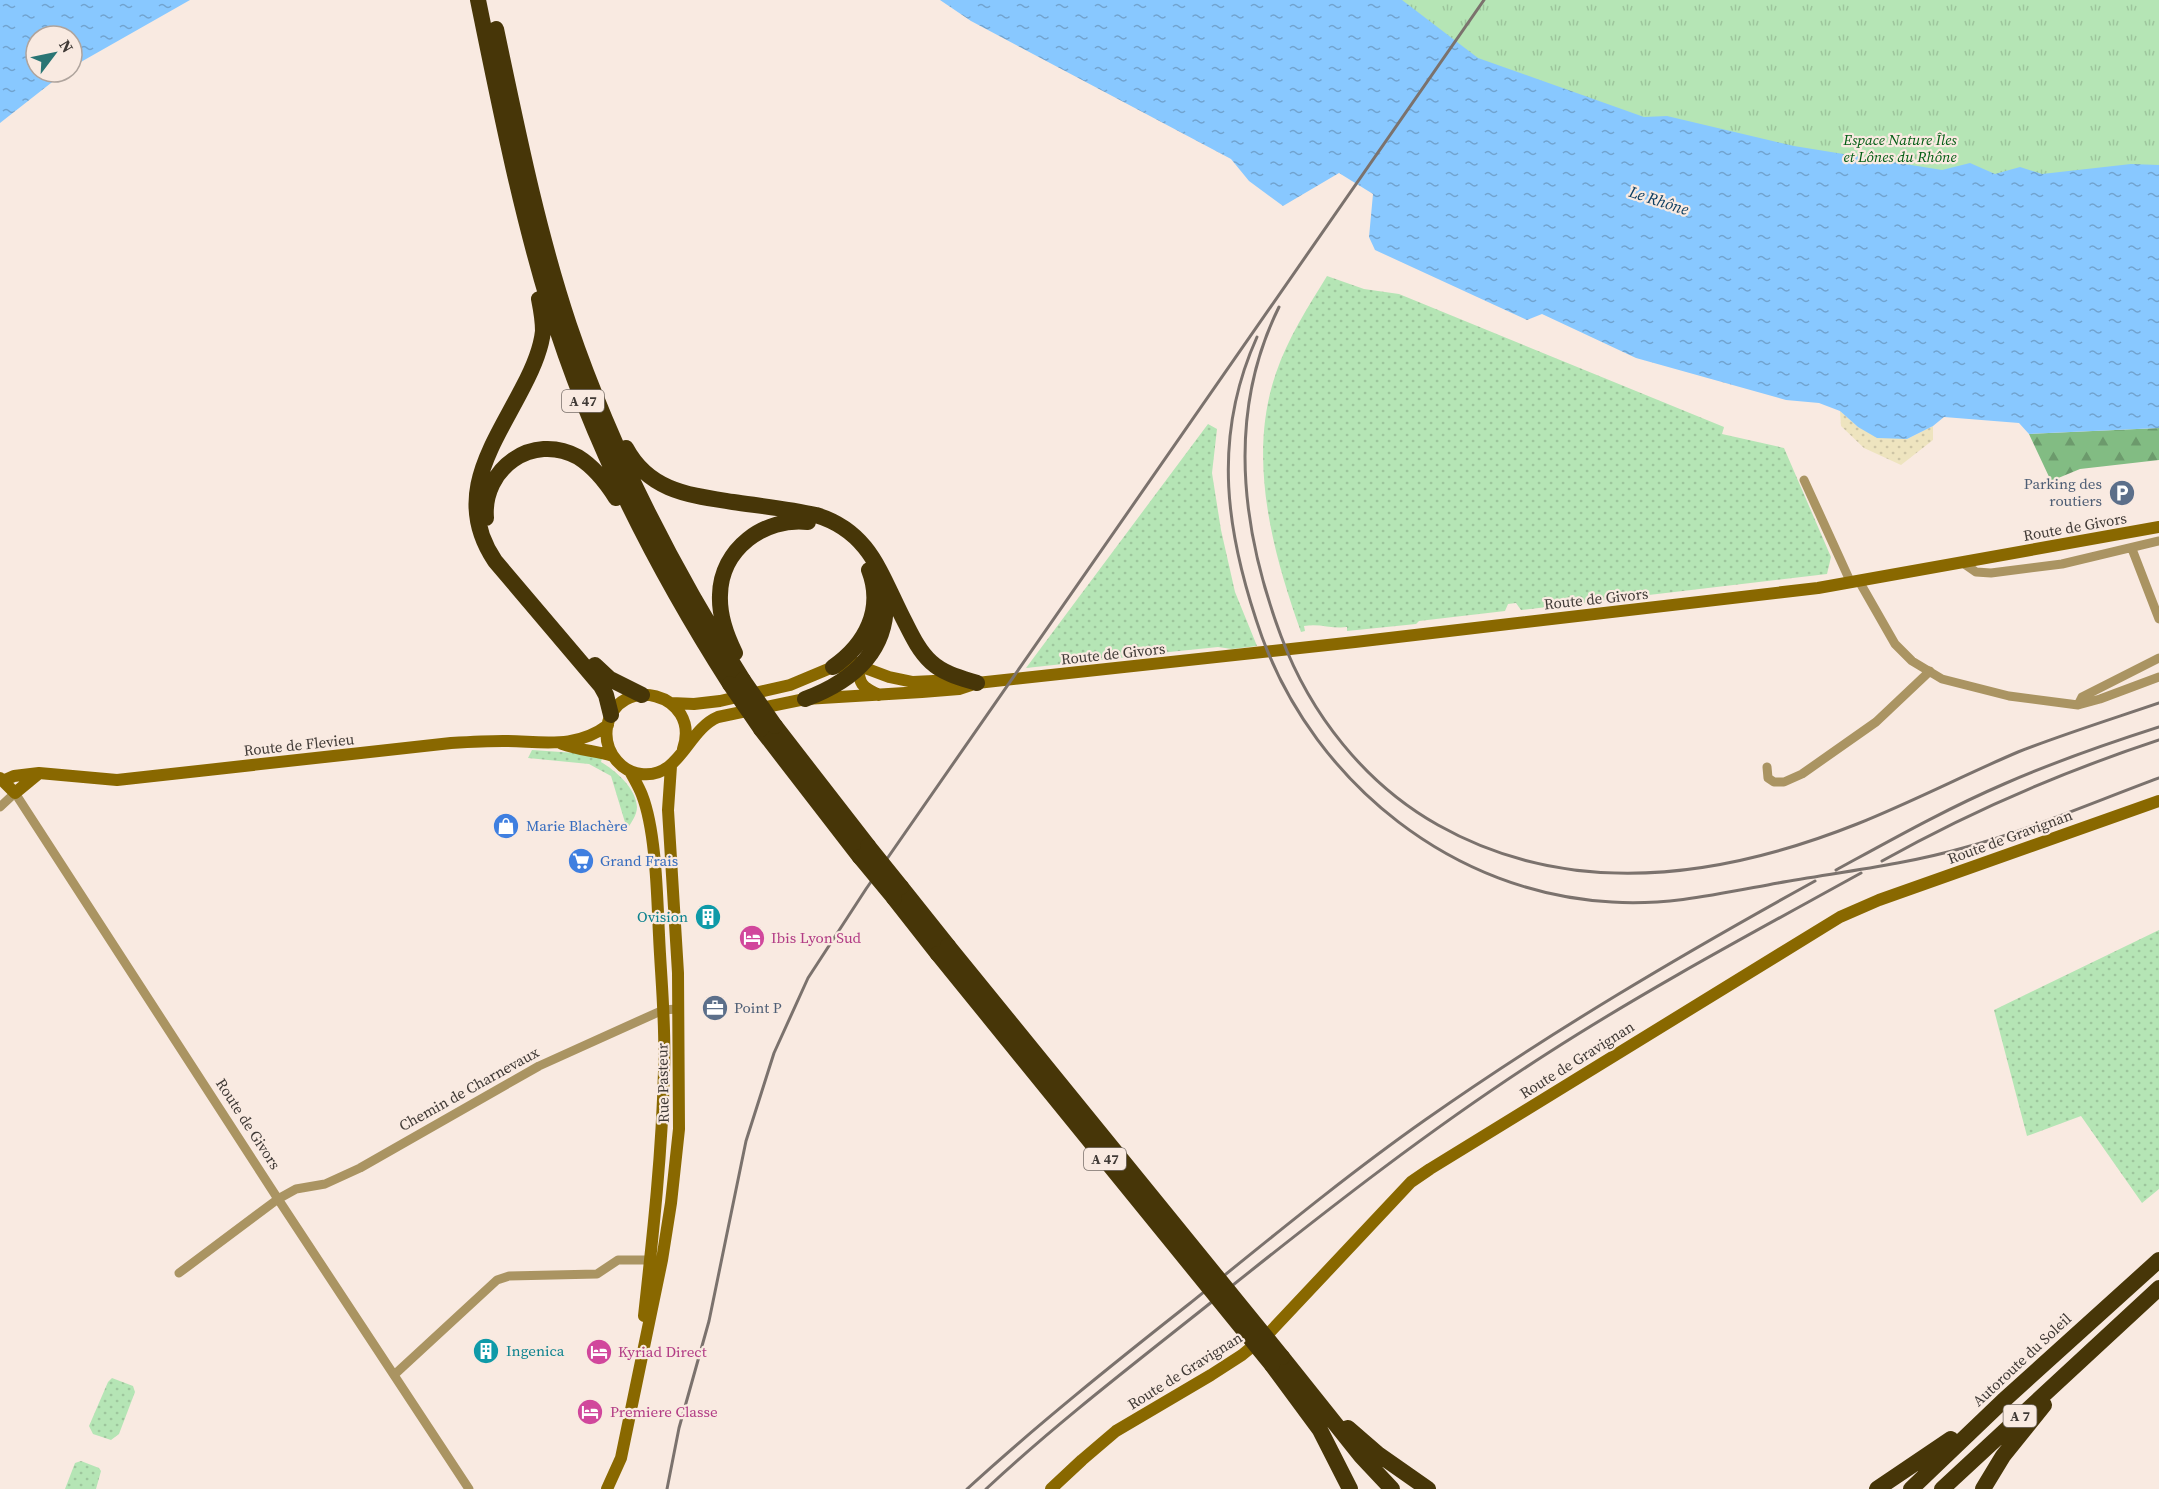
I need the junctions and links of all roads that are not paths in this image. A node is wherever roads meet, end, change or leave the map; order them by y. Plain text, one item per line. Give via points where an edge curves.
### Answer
1 (478, 0) edge
2 (489, 0) edge
3 (498, 95) junction
4 (604, 419) junction
5 (1804, 480) dead end
6 (2159, 527) edge
7 (2159, 541) edge
8 (2132, 549) junction
9 (1963, 563) junction
10 (884, 582) junction
11 (1855, 582) junction
12 (669, 585) junction
13 (2159, 619) edge
14 (861, 641) junction
15 (2159, 658) edge
16 (833, 667) junction
17 (858, 668) junction
18 (1930, 671) junction
19 (2159, 677) edge
20 (741, 681) junction
21 (977, 683) junction
22 (642, 695) junction
23 (879, 695) junction
24 (806, 699) junction
25 (671, 703) junction
26 (2078, 705) junction
27 (610, 720) junction
28 (772, 726) junction
29 (562, 744) junction
30 (683, 749) junction
31 (613, 756) junction
32 (671, 766) junction
33 (1767, 767) dead end
34 (630, 771) junction
35 (39, 773) junction
36 (2, 779) edge
37 (15, 793) junction
38 (2159, 801) edge
39 (0, 807) edge
40 (864, 852) junction
41 (677, 1009) junction
42 (663, 1010) junction
43 (278, 1199) junction
44 (656, 1260) junction
45 (2159, 1260) edge
46 (179, 1274) dead end
47 (2159, 1288) edge
48 (2098, 1343) junction
49 (1277, 1361) junction
50 (394, 1375) junction
51 (1305, 1386) junction
52 (2003, 1401) junction
53 (469, 1489) edge
54 (607, 1489) edge
55 (1051, 1489) edge
56 (1350, 1489) edge
57 (1392, 1489) edge
58 (1428, 1489) edge
59 (1878, 1489) edge
60 (1911, 1489) edge
61 (1942, 1489) edge
62 (1983, 1489) edge

1 - 3 highway, A 47
2 - 4 highway, A 47 via 556,280
3 - 12 highway, A 47 via 538,264 564,348 607,460
3 - 27 highway via 543,330 531,371 478,482 477,523 495,561 601,686
4 - 10 highway via 638,467 658,483 694,496 806,512 833,520 863,543
4 - 20 highway, A 47 via 666,551
5 - 11 street
6 - 9 main road, Route de Givors
7 - 8 street
8 - 9 street via 2062,564 1991,573 1976,572
8 - 13 street
9 - 11 main road, Route de Givors
10 - 17 highway via 883,628
10 - 21 highway via 926,657 946,672
11 - 18 street via 1895,644 1912,661
11 - 21 main road, Route de Givors
12 - 20 highway, A 47
12 - 22 highway via 608,485 577,457 554,449 527,452 511,460 495,477 487,498 486,518 499,550 605,675
14 - 16 highway
14 - 17 main road
14 - 20 highway via 871,623 875,599 872,578 858,551 838,534 815,524 790,521 770,526 737,549 720,587 720,603
15 - 26 street via 2082,698
16 - 17 main road
16 - 25 main road via 790,685 720,701
17 - 21 main road via 913,682
17 - 23 main road via 862,685
17 - 24 highway via 831,688
18 - 26 street via 1942,679 2009,696
18 - 33 street via 1875,723 1802,774 1774,782 1768,778
19 - 26 street
20 - 28 highway, A 47, bridge
21 - 23 main road
22 - 25 main road via 654,695
22 - 27 main road via 624,701
23 - 24 main road
24 - 30 main road via 713,719
25 - 30 main road via 685,724
27 - 29 main road, Route de Flevieu via 594,735
27 - 31 main road via 608,744
28 - 40 highway, A 47
28 - 40 highway, A 47
29 - 31 main road, Route de Flevieu
29 - 35 main road, Route de Flevieu via 450,743 117,780
30 - 32 main road
31 - 34 main road
32 - 34 main road via 651,774
32 - 41 main road, Rue Pasteur via 668,810
34 - 42 main road, Rue Pasteur via 642,796 650,832
35 - 36 main road, Route de Flevieu
35 - 37 main road
36 - 37 main road, Route de Givors
37 - 39 street
37 - 43 street, Route de Givors
38 - 55 main road, Route de Gravignan via 1840,917 1420,1175 1271,1331 1211,1375 1116,1431
40 - 49 highway, A 47, bridge
41 - 42 street, Chemin de Charnevaux
41 - 44 main road, Rue Pasteur via 679,1129 671,1203
42 - 43 street, Chemin de Charnevaux via 539,1066 360,1168
42 - 44 main road, Rue Pasteur
43 - 46 street, Chemin de Charnevaux
43 - 50 street, Route de Givors
44 - 50 street via 618,1260 597,1274 509,1276 497,1280
44 - 54 main road, Rue Pasteur via 635,1396 621,1458
45 - 52 highway, Autoroute du Soleil / A 7
47 - 48 highway, A 7
48 - 61 highway, A 7
48 - 62 highway via 2021,1432
49 - 51 highway, A 47
49 - 56 highway, A 47 via 1320,1430
50 - 53 street, Route de Givors
51 - 57 highway, A 47
51 - 58 highway, A 47 via 1358,1437
52 - 59 highway
52 - 60 highway, Autoroute du Soleil / A 7

